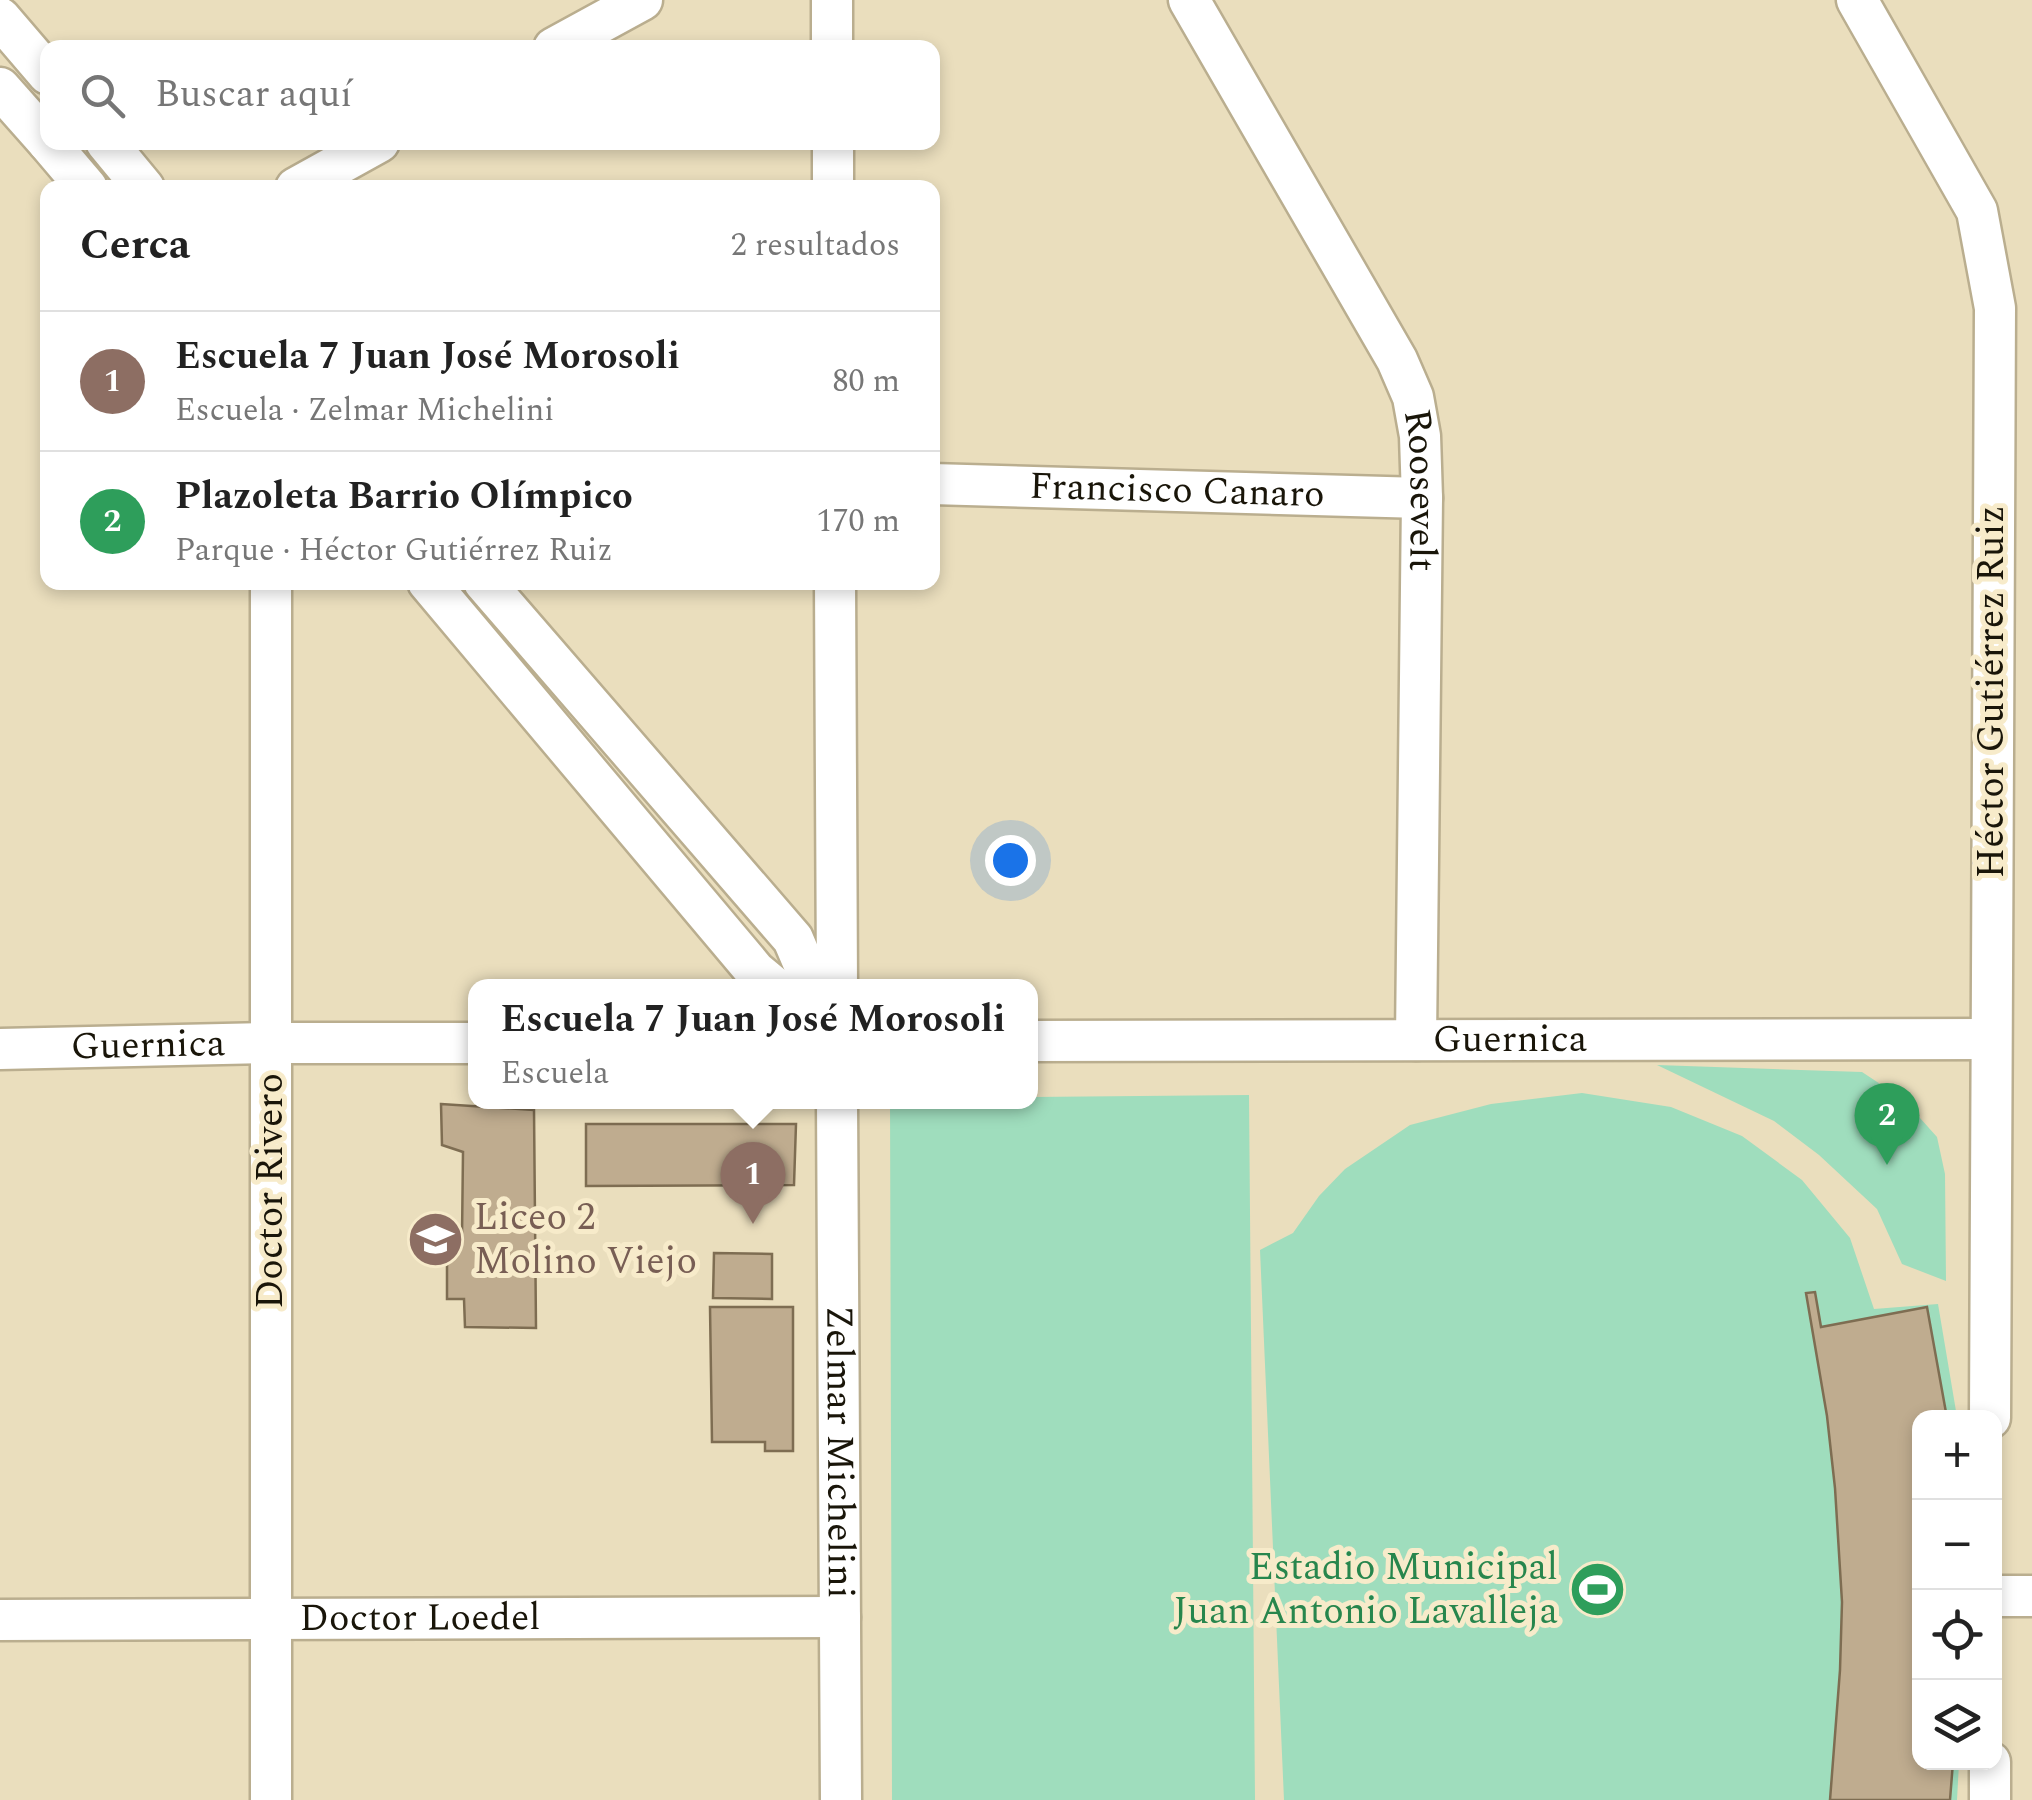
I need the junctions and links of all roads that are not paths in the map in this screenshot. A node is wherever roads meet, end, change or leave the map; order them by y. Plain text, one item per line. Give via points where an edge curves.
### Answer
1 (642, 0) edge
2 (832, 0) edge
3 (1189, 0) edge
4 (1865, 3) edge
5 (0, 18) edge
6 (571, 26) edge
7 (832, 40) edge
8 (40, 65) edge
9 (0, 88) edge
10 (40, 133) edge
11 (55, 150) edge
12 (113, 150) edge
13 (365, 150) edge
14 (833, 150) edge
15 (80, 180) edge
16 (137, 180) edge
17 (310, 180) edge
18 (833, 180) edge
19 (940, 484) edge
20 (1422, 498) junction
21 (271, 590) edge
22 (435, 590) edge
23 (491, 590) edge
24 (835, 590) edge
25 (575, 688) junction
26 (545, 720) junction
27 (765, 979) edge
28 (810, 979) edge
29 (837, 979) edge
30 (1990, 1039) junction
31 (1416, 1040) junction
32 (1038, 1041) edge
33 (271, 1043) junction
34 (468, 1043) edge
35 (0, 1048) edge
36 (837, 1109) edge
37 (1990, 1410) edge
38 (2002, 1596) edge
39 (2032, 1596) edge
40 (840, 1617) junction
41 (0, 1620) edge
42 (271, 1620) junction
43 (1990, 1770) edge
44 (271, 1800) edge
45 (841, 1800) edge
46 (1990, 1800) edge

1 - 6 street
2 - 7 street
3 - 20 street, Roosevelt via 1397,360 1413,397
4 - 30 street, Héctor Gutiérrez Ruiz via 1977,212 1995,308
5 - 8 street
9 - 10 street
11 - 15 street
12 - 16 street
13 - 17 street
14 - 18 street
19 - 20 street, Francisco Canaro
20 - 31 street, Roosevelt
21 - 33 street, Doctor Rivero
22 - 26 street
23 - 25 street
24 - 29 street
25 - 26 street
25 - 28 street via 793,940
26 - 27 street
30 - 31 street, Guernica
30 - 37 street, Héctor Gutiérrez Ruiz
31 - 32 street, Guernica
33 - 34 street, Guernica
33 - 35 street, Guernica
33 - 42 street, Doctor Rivero
36 - 40 street, Zelmar Michelini
38 - 39 street
40 - 42 street, Doctor Loedel
40 - 45 street, Zelmar Michelini
41 - 42 street, Doctor Loedel
42 - 44 street, Doctor Rivero
43 - 46 street

